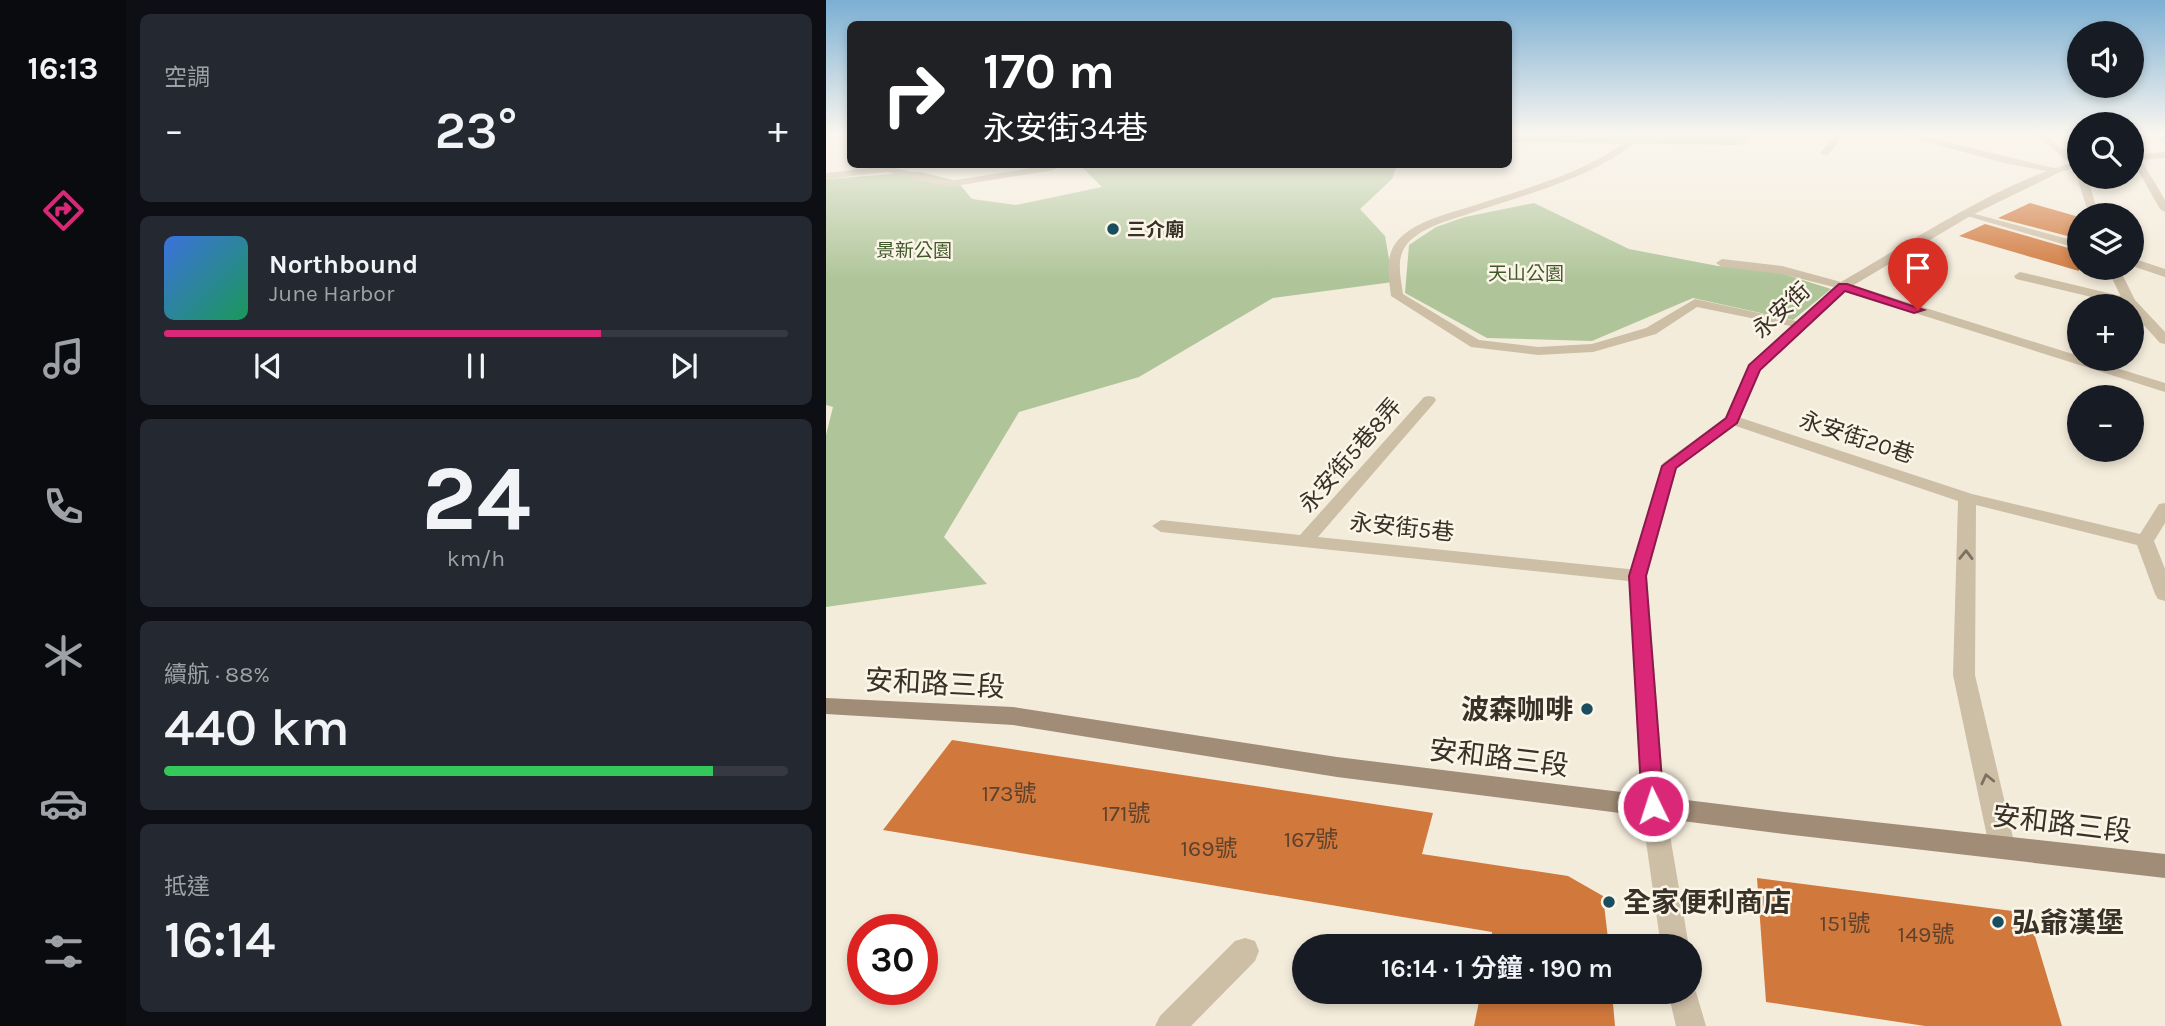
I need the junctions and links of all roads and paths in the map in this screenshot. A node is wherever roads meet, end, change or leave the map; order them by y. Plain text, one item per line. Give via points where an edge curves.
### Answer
1 (1544, 183) edge
2 (2031, 183) edge
3 (2149, 183) edge
4 (2165, 209) edge
5 (1968, 214) junction
6 (2067, 243) edge
7 (1722, 263) dead end
8 (2144, 266) edge
9 (2165, 273) edge
10 (2020, 276) dead end
11 (1843, 286) junction
12 (2095, 294) edge
13 (2144, 318) edge
14 (1800, 326) junction
15 (2165, 340) edge
16 (2165, 388) edge
17 (1429, 400) dead end
18 (1732, 420) junction
19 (1967, 498) junction
20 (2165, 508) edge
21 (1161, 526) dead end
22 (1304, 541) junction
23 (2145, 541) junction
24 (1638, 576) junction
25 (2165, 594) edge
26 (826, 706) edge
27 (1653, 806) junction
28 (2002, 846) junction
29 (2165, 866) edge
30 (1673, 934) edge
31 (1245, 951) dead end
32 (1685, 1004) edge
33 (1170, 1026) edge
34 (1691, 1026) edge

1 - 14 street via 1429,225 1401,244 1393,267 1397,296 1476,344 1538,351 1593,348 1651,331 1695,303
2 - 5 street, 永安街
3 - 4 street
5 - 6 street
5 - 11 street, 永安街
7 - 11 street via 1782,270
8 - 9 street
10 - 12 street
11 - 14 street, 永安街
11 - 16 street
13 - 15 street
14 - 18 street, 永安街 via 1754,368
17 - 22 street, 永安街5巷8弄
18 - 19 street, 永安街20巷
18 - 24 street via 1669,466
19 - 23 street, 永安街20巷
28 -> 19 street via 1964,675
20 - 23 street
21 - 22 street, 永安街5巷
22 - 24 street, 永安街5巷
23 - 25 street
24 - 27 street
26 - 27 main road, 安和路三段 via 1013,716 1337,767
27 - 28 main road, 安和路三段
27 - 30 street
28 - 29 main road, 安和路三段
31 - 33 street
32 - 34 street

